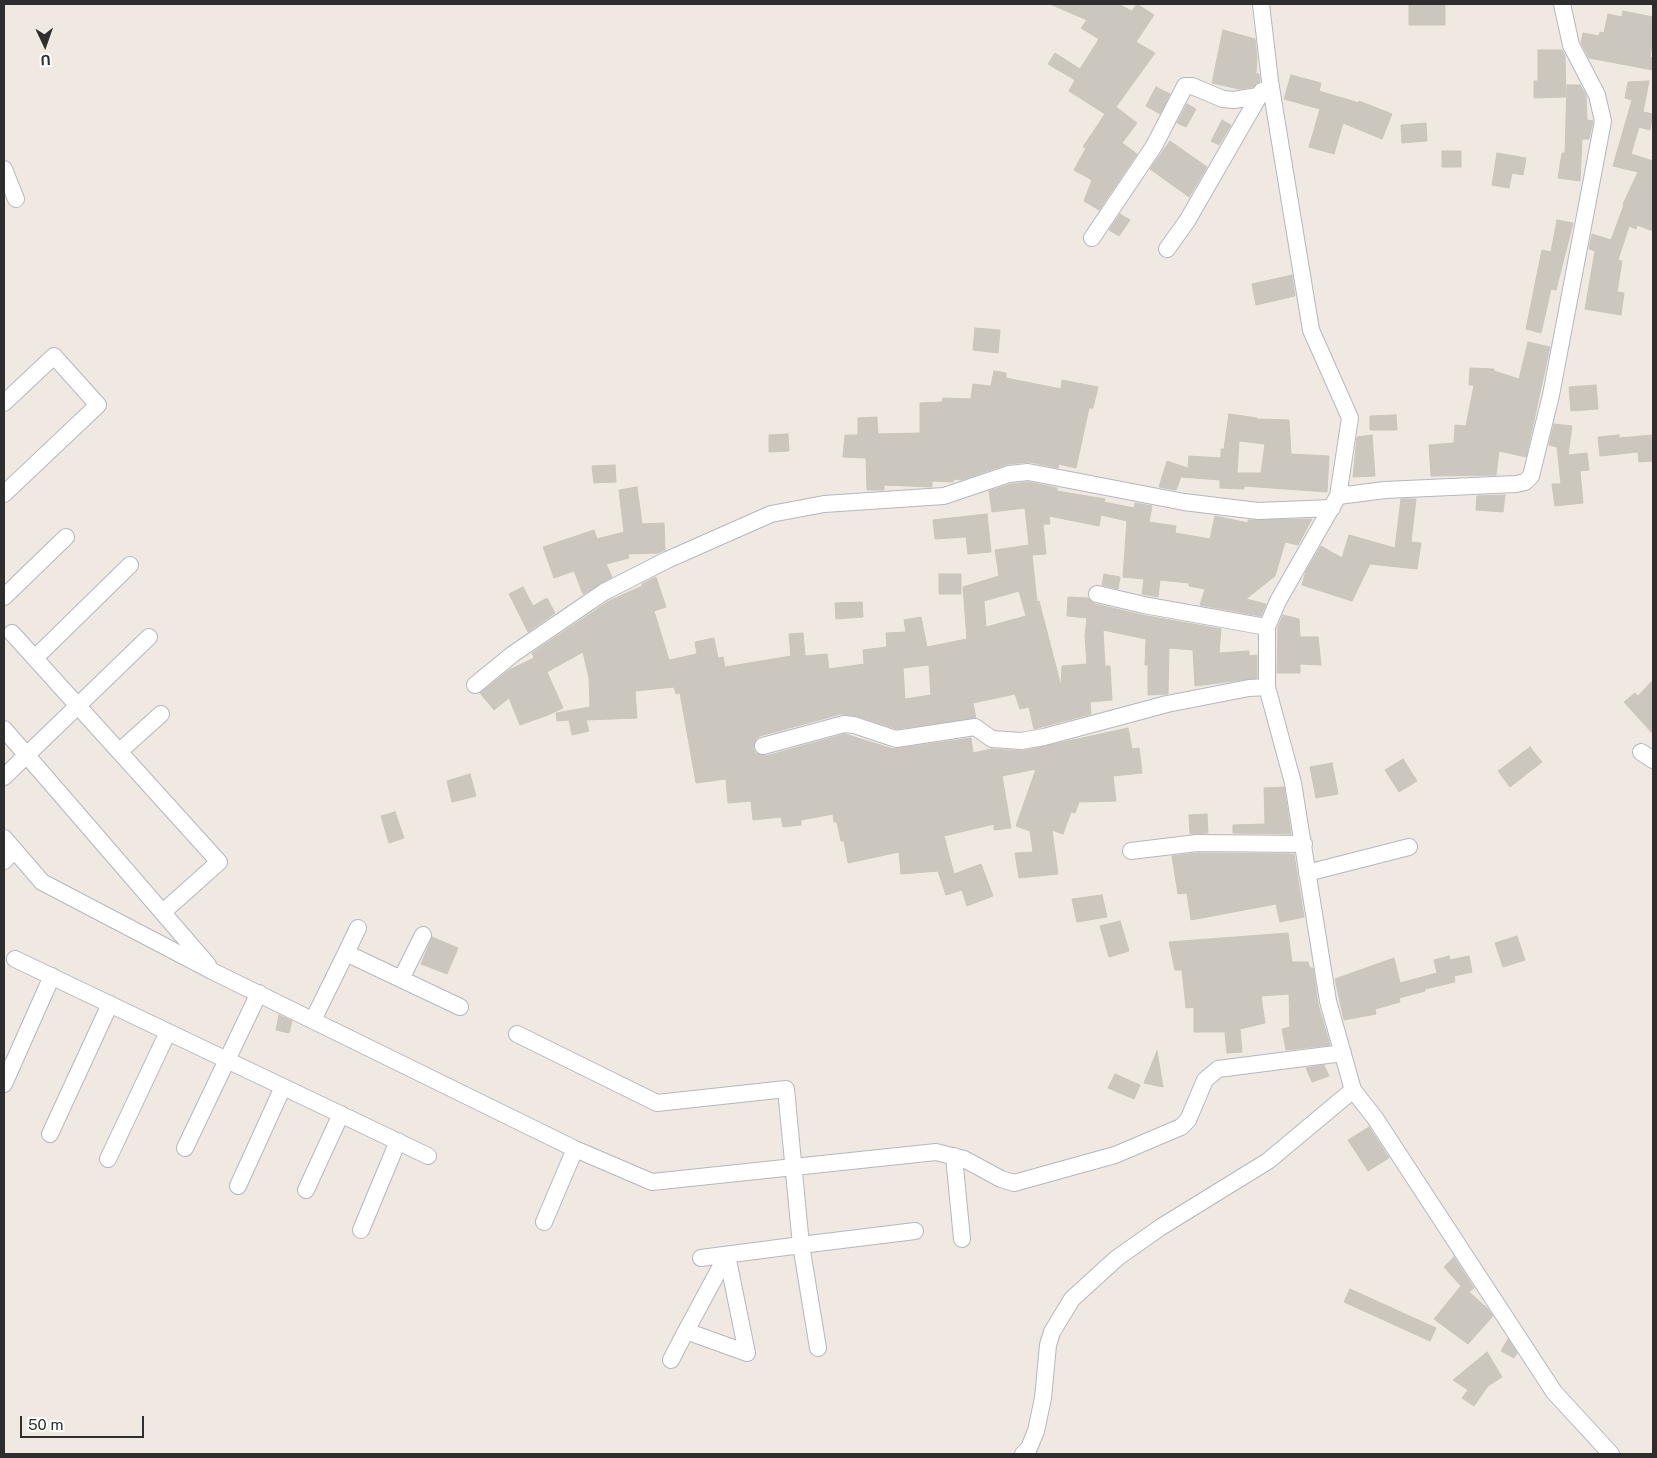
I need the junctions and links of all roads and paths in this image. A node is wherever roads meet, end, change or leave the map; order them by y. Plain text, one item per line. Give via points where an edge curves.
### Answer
1 (1261, 4) edge
2 (1562, 4) edge
3 (1270, 81) junction
4 (1258, 96) junction
5 (4, 169) edge
6 (16, 199) dead end
7 (1092, 238) dead end
8 (1167, 249) dead end
9 (4, 403) edge
10 (4, 494) edge
11 (1335, 502) junction
12 (66, 537) dead end
13 (130, 565) dead end
14 (1097, 594) dead end
15 (4, 597) edge
16 (1267, 627) junction
17 (12, 633) dead end
18 (149, 637) dead end
19 (35, 658) junction
20 (475, 685) dead end
21 (1267, 687) junction
22 (79, 705) junction
23 (161, 714) dead end
24 (4, 729) edge
25 (763, 746) dead end
26 (120, 751) junction
27 (27, 755) junction
28 (4, 778) edge
29 (1304, 844) junction
30 (1410, 847) dead end
31 (7, 849) edge
32 (1131, 851) dead end
33 (1307, 873) junction
34 (163, 912) junction
35 (358, 928) dead end
36 (423, 935) dead end
37 (346, 953) junction
38 (15, 959) dead end
39 (212, 971) junction
40 (52, 976) junction
41 (401, 979) junction
42 (259, 993) junction
43 (110, 1004) junction
44 (460, 1007) dead end
45 (313, 1020) junction
46 (168, 1032) junction
47 (517, 1034) dead end
48 (1343, 1053) junction
49 (227, 1060) junction
50 (4, 1084) edge
51 (284, 1087) junction
52 (1353, 1090) junction
53 (340, 1114) junction
54 (50, 1134) dead end
55 (398, 1142) junction
56 (185, 1148) dead end
57 (575, 1149) junction
58 (428, 1156) dead end
59 (954, 1156) junction
60 (108, 1158) dead end
61 (793, 1167) junction
62 (238, 1186) dead end
63 (306, 1190) dead end
64 (544, 1222) dead end
65 (361, 1230) dead end
66 (915, 1231) dead end
67 (962, 1238) dead end
68 (801, 1245) junction
69 (727, 1255) junction
70 (700, 1258) dead end
71 (686, 1331) junction
72 (818, 1348) dead end
73 (671, 1360) dead end
74 (1023, 1454) edge
75 (1611, 1454) edge

1 - 3 street
2 - 11 street via 1571,45 1596,95 1603,121 1551,395 1531,476 1516,484 1385,490
3 - 4 street
3 - 11 street via 1311,330 1350,418
4 - 7 street via 1223,99 1192,86 1183,88 1154,146
4 - 8 street via 1187,221
5 - 6 street
9 - 10 street via 54,356 98,405
11 - 16 street via 1278,601
11 - 20 street via 1258,511 1184,502 1028,472 1009,474 944,496 824,504 771,514 604,592 513,654
12 - 15 street
13 - 19 street
14 - 16 street
16 - 21 street
17 - 19 street
18 - 22 street
19 - 22 street
21 - 25 street via 1167,704 1044,738 1021,741 992,739 975,727 896,739 844,724
21 - 29 street via 1293,783
22 - 26 street
22 - 27 street
23 - 26 street
24 - 27 street
26 - 34 street via 218,862
27 - 28 street
27 - 34 street
29 - 32 street via 1197,843
29 - 33 street
30 - 33 street
31 - 39 street via 42,882
33 - 48 street via 1328,1001
34 - 39 street
35 - 37 street
36 - 41 street
37 - 41 street
37 - 45 street
38 - 40 street
39 - 42 street
40 - 43 street
40 - 50 street
41 - 44 street
42 - 45 street
42 - 49 street
43 - 46 street
43 - 54 street
45 - 57 street
46 - 49 street
46 - 60 street
47 - 61 street via 657,1103 786,1089
48 - 52 street
48 - 59 street via 1218,1069 1205,1080 1182,1127 1115,1155 1020,1182 1001,1179
49 - 51 street
49 - 56 street
51 - 53 street
51 - 62 street
52 - 74 street via 1268,1161 1161,1227 1117,1258 1072,1299 1052,1332 1036,1431
52 - 75 street via 1375,1118 1554,1392
53 - 55 street
53 - 63 street
55 - 58 street
55 - 65 street
57 - 61 street via 652,1182
57 - 64 street
59 - 61 street via 936,1152 917,1153
59 - 67 street
61 - 68 street
66 - 68 street
68 - 69 street
68 - 72 street
69 - 70 street
69 - 71 street
69 - 71 street via 747,1353
71 - 73 street

